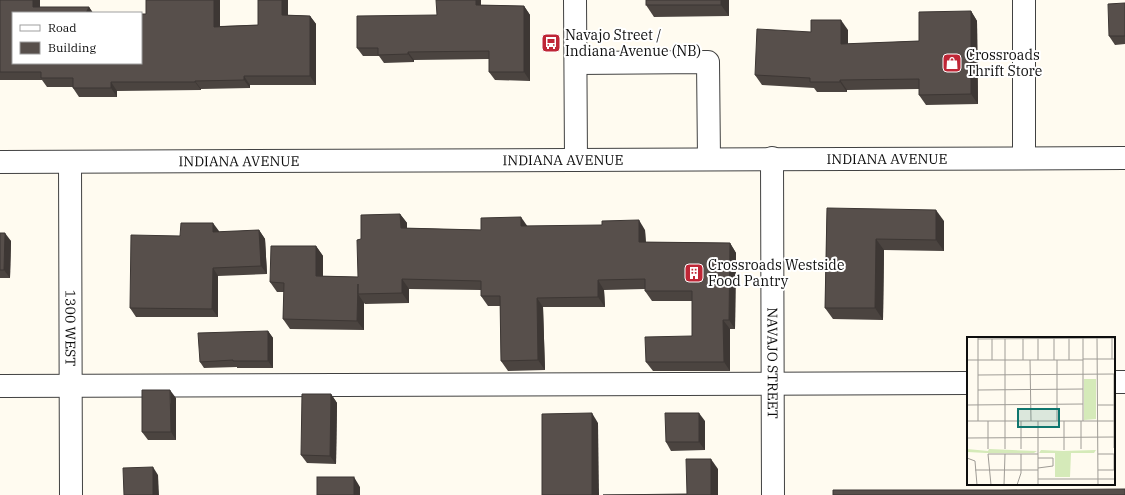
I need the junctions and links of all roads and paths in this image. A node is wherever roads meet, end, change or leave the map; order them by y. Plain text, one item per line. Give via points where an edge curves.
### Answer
1 (575, 0) edge
2 (1024, 0) edge
3 (576, 63) junction
4 (772, 158) junction
5 (1024, 158) junction
6 (1125, 158) edge
7 (576, 159) junction
8 (709, 159) junction
9 (0, 162) edge
10 (70, 162) junction
11 (967, 383) edge
12 (773, 384) junction
13 (0, 386) edge
14 (71, 386) junction
15 (71, 495) edge
16 (774, 495) edge

1 - 3 street
2 - 5 street
3 - 7 street
3 - 8 street via 708,62
4 - 5 street, INDIANA AVENUE
4 - 8 street, INDIANA AVENUE
4 - 12 street, NAVAJO STREET
5 - 6 street, INDIANA AVENUE
7 - 8 street, INDIANA AVENUE
7 - 10 street, INDIANA AVENUE
9 - 10 street, INDIANA AVENUE
10 - 14 street, 1300 WEST
11 - 12 street
12 - 14 street
12 - 16 street, NAVAJO STREET
13 - 14 street
14 - 15 street, 1300 WEST

